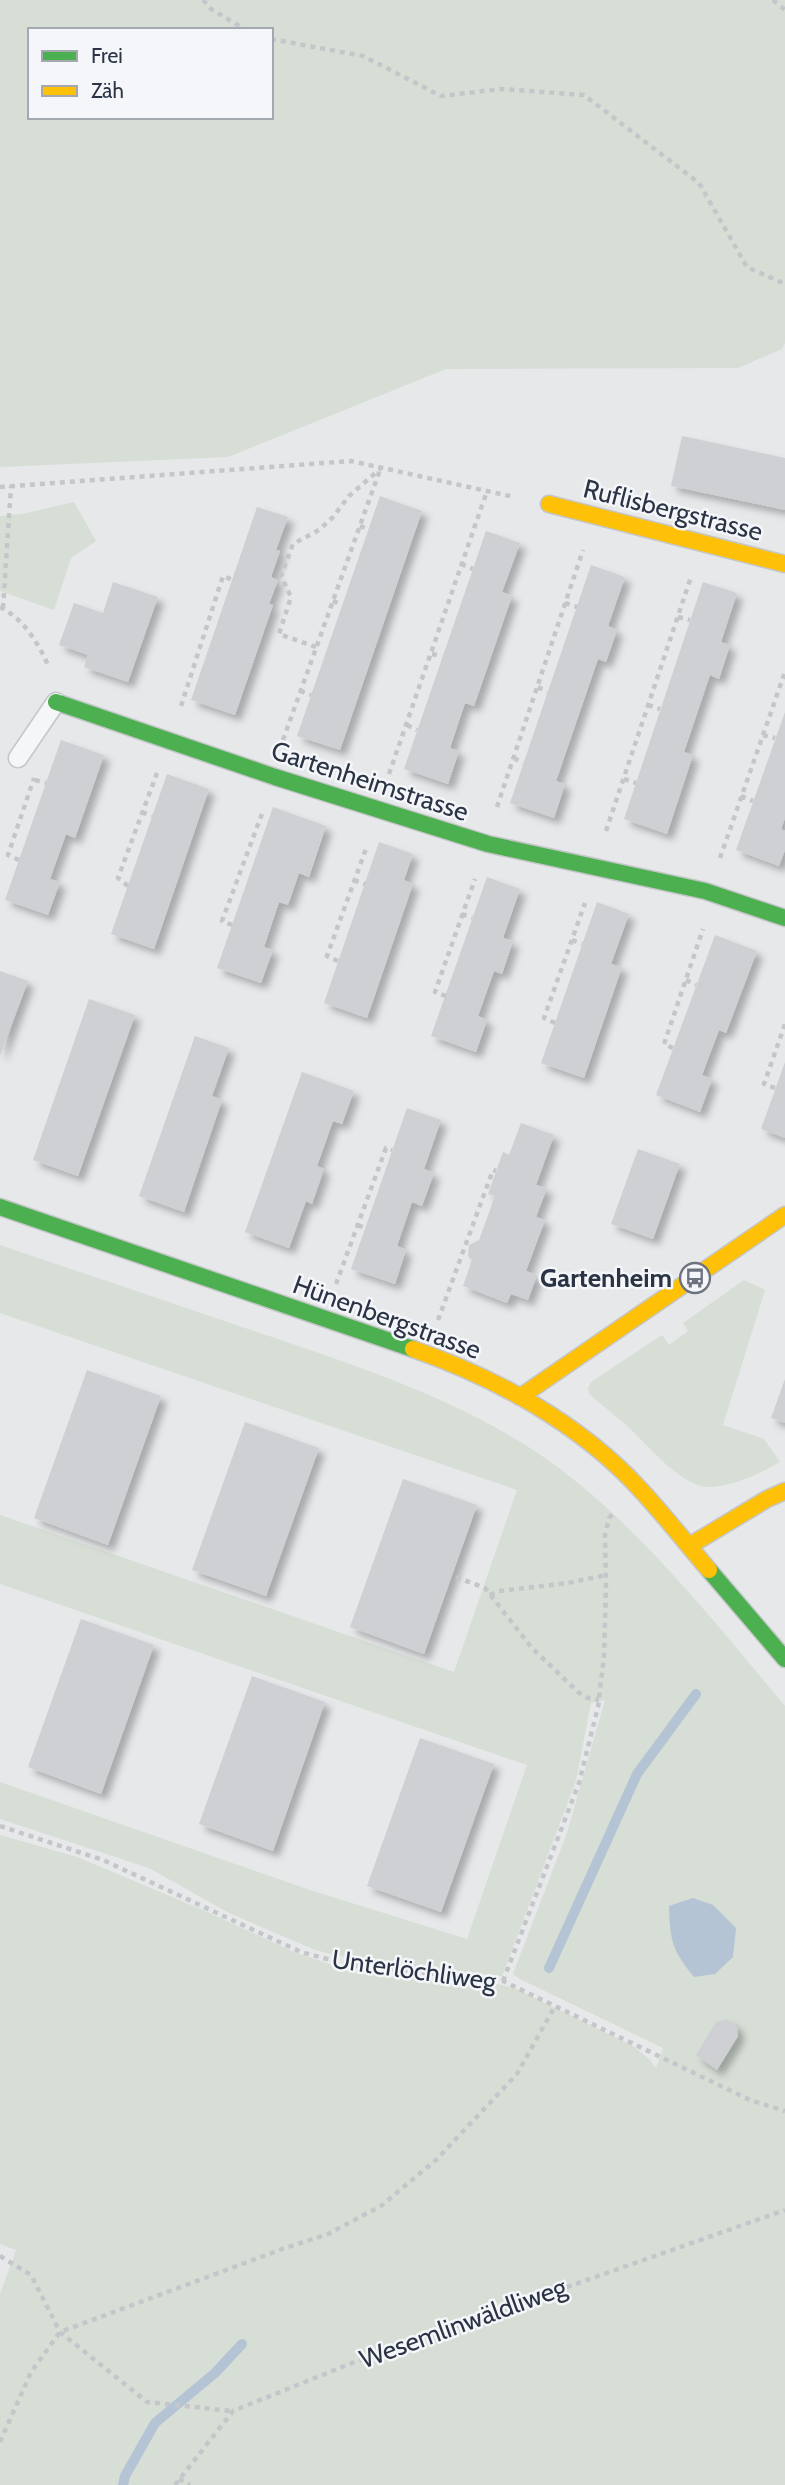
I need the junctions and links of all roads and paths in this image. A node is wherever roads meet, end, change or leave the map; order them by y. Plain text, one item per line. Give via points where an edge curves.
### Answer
1 (204, 0) edge
2 (772, 0) edge
3 (785, 10) edge
4 (243, 28) edge
5 (273, 39) edge
6 (785, 284) edge
7 (381, 467) junction
8 (11, 486) junction
9 (0, 487) edge
10 (487, 491) junction
11 (548, 505) joint
12 (594, 516) junction
13 (360, 526) junction
14 (368, 529) dead end
15 (703, 543) junction
16 (461, 564) junction
17 (785, 564) edge
18 (473, 569) dead end
19 (233, 580) dead end
20 (333, 601) junction
21 (565, 603) junction
22 (342, 605) dead end
23 (577, 607) dead end
24 (2, 608) edge
25 (678, 617) junction
26 (691, 620) dead end
27 (316, 647) junction
28 (432, 654) junction
29 (443, 656) dead end
30 (197, 658) junction
31 (205, 660) dead end
32 (785, 672) edge
33 (190, 680) dead end
34 (538, 687) junction
35 (300, 691) junction
36 (547, 692) dead end
37 (312, 695) dead end
38 (56, 702) junction
39 (648, 705) junction
40 (660, 709) dead end
41 (407, 725) junction
42 (417, 730) dead end
43 (404, 734) dead end
44 (763, 735) junction
45 (775, 738) dead end
46 (169, 742) junction
47 (18, 758) dead end
48 (514, 758) junction
49 (523, 763) dead end
50 (275, 777) junction
51 (624, 779) junction
52 (46, 783) dead end
53 (636, 783) dead end
54 (741, 796) junction
55 (753, 801) dead end
56 (380, 809) junction
57 (142, 812) junction
58 (152, 816) dead end
59 (734, 818) dead end
60 (488, 844) junction
61 (258, 850) dead end
62 (19, 860) dead end
63 (598, 868) junction
64 (476, 876) dead end
65 (354, 880) junction
66 (365, 884) dead end
67 (128, 886) dead end
68 (715, 895) junction
69 (462, 914) junction
70 (472, 918) dead end
71 (785, 918) edge
72 (232, 925) dead end
73 (572, 940) junction
74 (582, 944) dead end
75 (338, 961) dead end
76 (686, 980) junction
77 (696, 985) dead end
78 (446, 996) dead end
79 (555, 1023) dead end
80 (785, 1024) edge
81 (673, 1048) dead end
82 (775, 1088) dead end
83 (393, 1150) dead end
84 (496, 1171) dead end
85 (0, 1207) edge
86 (785, 1215) edge
87 (358, 1225) junction
88 (365, 1228) dead end
89 (339, 1275) dead end
90 (437, 1321) dead end
91 (520, 1397) junction
92 (785, 1491) edge
93 (617, 1510) dead end
94 (690, 1546) junction
95 (606, 1575) junction
96 (456, 1577) dead end
97 (490, 1595) junction
98 (785, 1659) edge
99 (599, 1700) junction
100 (0, 1826) edge
101 (503, 1981) junction
102 (555, 2006) junction
103 (785, 2111) edge
104 (785, 2210) edge
105 (0, 2256) edge
106 (60, 2332) junction
107 (233, 2411) junction
108 (0, 2442) edge
109 (179, 2479) junction
110 (175, 2485) edge
111 (190, 2485) edge

1 - 4 path
2 - 3 path
5 - 6 path via 363,56 441,96 502,89 584,95 699,183 747,267
7 - 8 path via 351,461
7 - 10 path
7 - 13 path
7 - 27 path via 319,530 293,544 281,576 291,597 279,634
8 - 9 path
8 - 24 path
10 - 11 path
10 - 16 path
11 - 12 street, Ruflisbergstrasse
12 - 15 street, Ruflisbergstrasse
12 - 21 path
13 - 14 path
13 - 20 path
15 - 17 street, Ruflisbergstrasse
15 - 25 path
16 - 18 path
16 - 28 path
19 - 30 path via 223,576
20 - 22 path
20 - 27 path
21 - 23 path
21 - 34 path
24 - 38 path via 40,647
25 - 26 path
25 - 39 path
27 - 35 path
28 - 29 path
28 - 41 path
30 - 31 path
30 - 33 path
32 - 44 path
34 - 36 path
34 - 48 path
35 - 37 path
35 - 50 path via 274,764
38 - 46 street, Gartenheimstrasse
38 - 47 lane
39 - 40 path
39 - 51 path
41 - 42 path
41 - 43 path
44 - 45 path
44 - 54 path
46 - 50 street, Gartenheimstrasse
46 - 57 path
48 - 49 path
48 - 60 path
50 - 56 street, Gartenheimstrasse
51 - 53 path
51 - 63 path
52 - 62 path via 34,783 8,855
54 - 55 path
54 - 59 path
56 - 60 street, Gartenheimstrasse
56 - 65 path
57 - 58 path
57 - 67 path via 118,878
60 - 63 street, Gartenheimstrasse
61 - 72 path via 248,850 222,921
63 - 68 street, Gartenheimstrasse
63 - 73 path
64 - 69 path
65 - 66 path
65 - 75 path via 327,956
68 - 71 street, Gartenheimstrasse
68 - 76 path
69 - 70 path
69 - 78 path via 435,992
73 - 74 path
73 - 79 path via 544,1018
76 - 77 path
76 - 81 path via 664,1044
80 - 82 path via 764,1084
83 - 87 path via 386,1148
84 - 90 path
85 - 91 street, Hünenbergstrasse via 445,1360
86 - 91 street
87 - 88 path
87 - 89 path
91 - 94 street, Hünenbergstrasse via 558,1419 603,1455
92 - 94 street
93 - 95 path via 609,1518 605,1535
94 - 98 street, Hünenbergstrasse
95 - 97 path
95 - 99 path
96 - 97 path via 485,1588
97 - 99 path via 532,1648 578,1692
99 - 101 path via 579,1783
100 - 101 path, Unterlöchliweg via 103,1860 301,1952 350,1965
101 - 102 path, Unterlöchliweg
102 - 103 path, Unterlöchliweg via 750,2100
102 - 106 path via 517,2074 437,2159 381,2206 328,2234
104 - 107 path, Wesemlinwäldliweg via 352,2363
105 - 106 path via 31,2275
106 - 107 path via 147,2402
106 - 108 path via 31,2372
107 - 109 path, Wesemlinwäldliweg
109 - 110 path, Wesemlinwäldliweg
109 - 111 path

